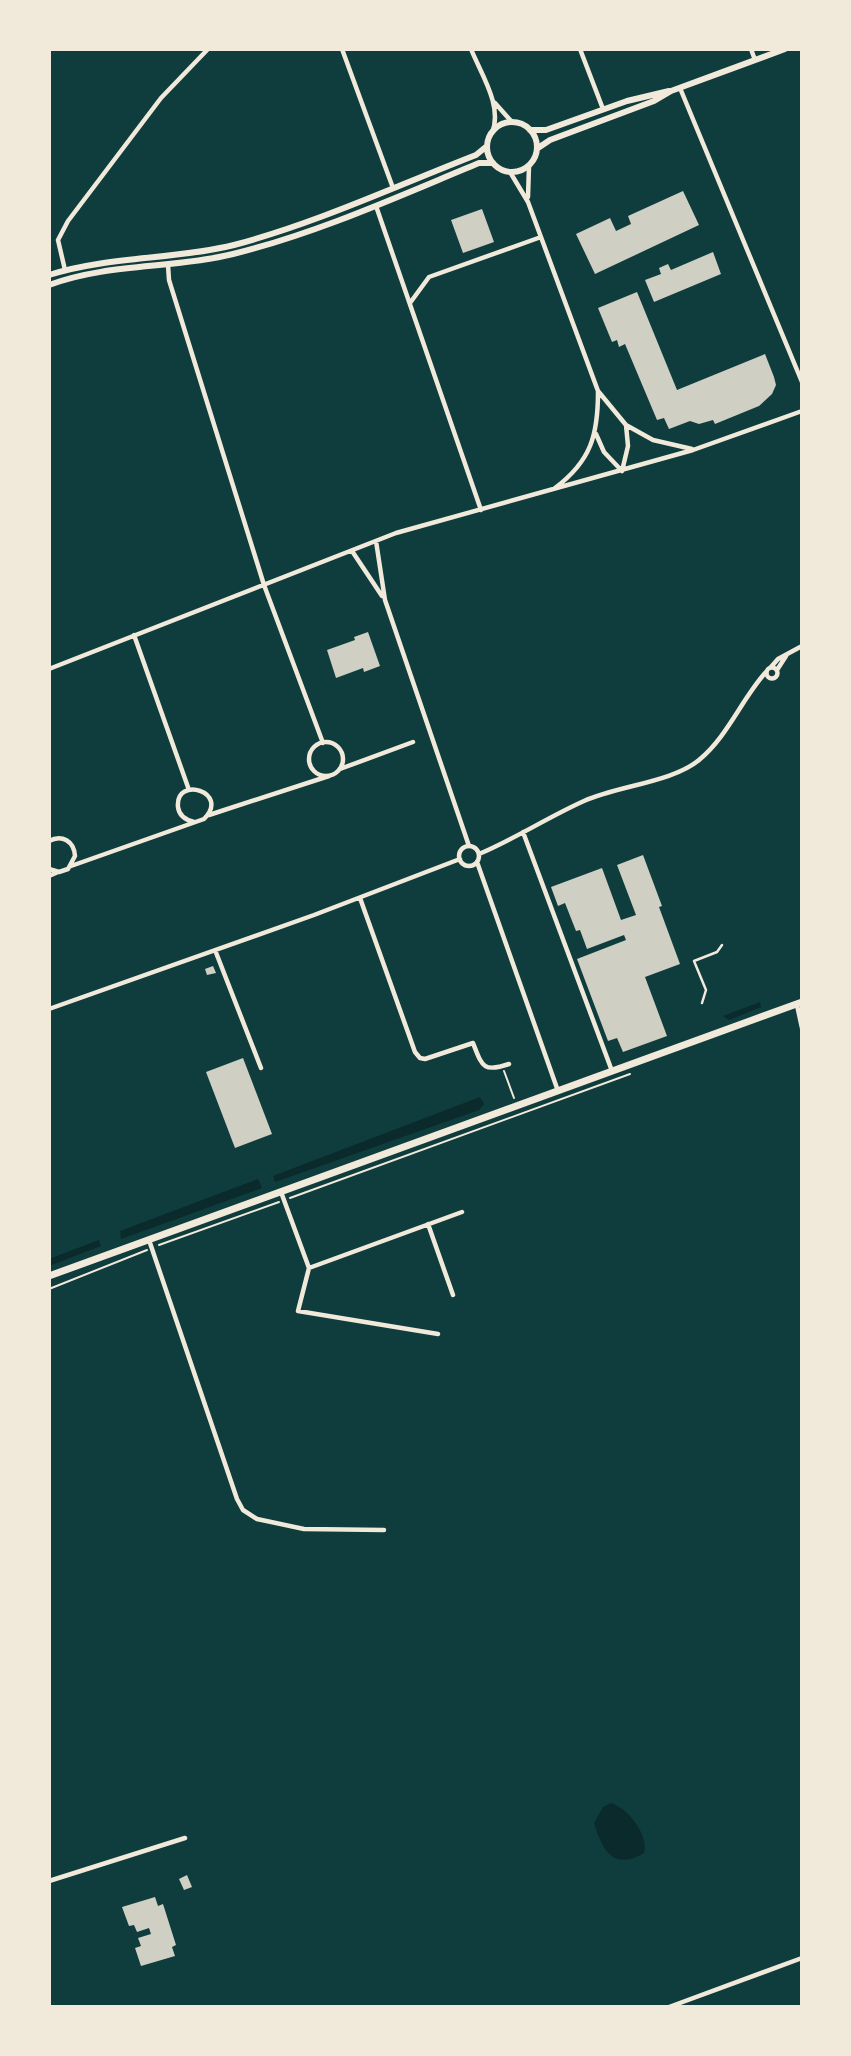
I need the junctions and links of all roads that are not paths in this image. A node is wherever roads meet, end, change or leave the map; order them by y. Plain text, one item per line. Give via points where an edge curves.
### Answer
1 (208, 49) edge
2 (342, 49) edge
3 (471, 49) edge
4 (580, 49) edge
5 (751, 49) edge
6 (785, 49) edge
7 (755, 60) junction
8 (679, 87) junction
9 (671, 91) junction
10 (492, 100) junction
11 (603, 109) junction
12 (512, 122) junction
13 (530, 130) junction
14 (492, 133) junction
15 (488, 146) junction
16 (538, 148) junction
17 (493, 163) junction
18 (529, 166) junction
19 (510, 172) junction
20 (393, 188) junction
21 (528, 202) junction
22 (376, 205) junction
23 (541, 237) junction
24 (168, 264) junction
25 (65, 270) junction
26 (49, 275) edge
27 (49, 285) edge
28 (410, 303) junction
29 (802, 382) edge
30 (598, 391) junction
31 (802, 411) edge
32 (626, 425) junction
33 (596, 433) junction
34 (693, 450) junction
35 (622, 471) junction
36 (552, 490) junction
37 (481, 510) junction
38 (376, 541) junction
39 (352, 551) junction
40 (264, 585) junction
41 (385, 600) junction
42 (134, 635) junction
43 (802, 646) edge
44 (49, 669) edge
45 (771, 670) junction
46 (769, 678) junction
47 (759, 680) junction
48 (413, 742) dead end
49 (323, 743) junction
50 (340, 769) junction
51 (329, 776) junction
52 (189, 790) junction
53 (208, 815) junction
54 (194, 822) junction
55 (49, 830) edge
56 (523, 832) junction
57 (51, 840) edge
58 (469, 846) junction
59 (479, 853) junction
60 (460, 859) junction
61 (477, 862) junction
62 (71, 866) junction
63 (49, 869) edge
64 (59, 872) junction
65 (49, 876) edge
66 (360, 898) junction
67 (722, 945) dead end
68 (215, 950) junction
69 (702, 1003) dead end
70 (799, 1003) edge
71 (49, 1009) edge
72 (802, 1028) edge
73 (509, 1064) dead end
74 (261, 1068) dead end
75 (612, 1071) junction
76 (558, 1091) junction
77 (281, 1191) junction
78 (462, 1212) dead end
79 (428, 1224) junction
80 (149, 1239) junction
81 (309, 1268) junction
82 (49, 1276) edge
83 (453, 1295) dead end
84 (438, 1334) dead end
85 (384, 1530) dead end
86 (185, 1838) dead end
87 (49, 1881) edge
88 (802, 1958) edge
89 (669, 2007) edge

1 - 25 street via 161,99 68,220 58,240
2 - 20 street
3 - 10 street
4 - 11 street
5 - 7 street
6 - 7 street
7 - 8 street
8 - 9 street
8 - 29 street
9 - 11 street
9 - 16 street
10 - 12 street
10 - 14 street via 496,124
11 - 13 street via 546,130
12 - 13 street
12 - 14 street
13 - 16 street
14 - 15 street
15 - 17 street
15 - 20 street
16 - 18 street
17 - 19 street
17 - 22 street via 479,163
18 - 19 street
18 - 21 street
19 - 21 street
20 - 25 street via 234,245
21 - 23 street
22 - 24 street via 244,251
22 - 28 street
23 - 28 street via 429,277
23 - 30 street
24 - 27 street via 85,273
24 - 40 street via 169,280
25 - 26 street
28 - 37 street
30 - 32 street
30 - 33 street
31 - 34 street
32 - 34 street via 653,440
32 - 35 street via 628,446
33 - 35 street via 604,452
33 - 36 street via 576,470
34 - 35 street
35 - 36 street
36 - 37 street
37 - 38 street
38 - 39 street
38 - 41 street
39 - 40 street
39 - 41 street
40 - 42 street
40 - 49 street
41 - 58 street
42 - 44 street
42 - 52 street
43 - 45 street
45 - 46 street
45 - 46 street via 776,677
45 - 47 street
46 - 47 street
47 - 56 street via 719,742 697,762 584,801
48 - 50 street
49 - 50 street via 338,748 343,758
49 - 51 street via 310,754 310,765 318,774
50 - 51 street
51 - 53 street
52 - 53 street via 208,795
52 - 54 street via 180,797 178,808
53 - 54 street
54 - 62 street
55 - 57 street
56 - 59 street
56 - 75 street
57 - 62 street via 63,838 72,845 75,856
58 - 59 street
58 - 60 street via 461,850
59 - 61 street
60 - 61 street via 469,866
60 - 66 street
61 - 76 street
62 - 64 street
63 - 64 street
64 - 65 street
66 - 68 street
66 - 73 street via 420,1058 472,1043 484,1066 494,1069
67 - 69 lane via 717,952 694,961 706,990
68 - 71 street
68 - 74 street
70 - 72 street
70 - 75 main road
75 - 76 main road
76 - 77 main road
77 - 80 main road
77 - 81 street
78 - 79 street
79 - 81 street
79 - 83 street
80 - 82 main road
80 - 85 street via 243,1510 257,1519 304,1529
81 - 84 street via 298,1311
86 - 87 street
88 - 89 street

